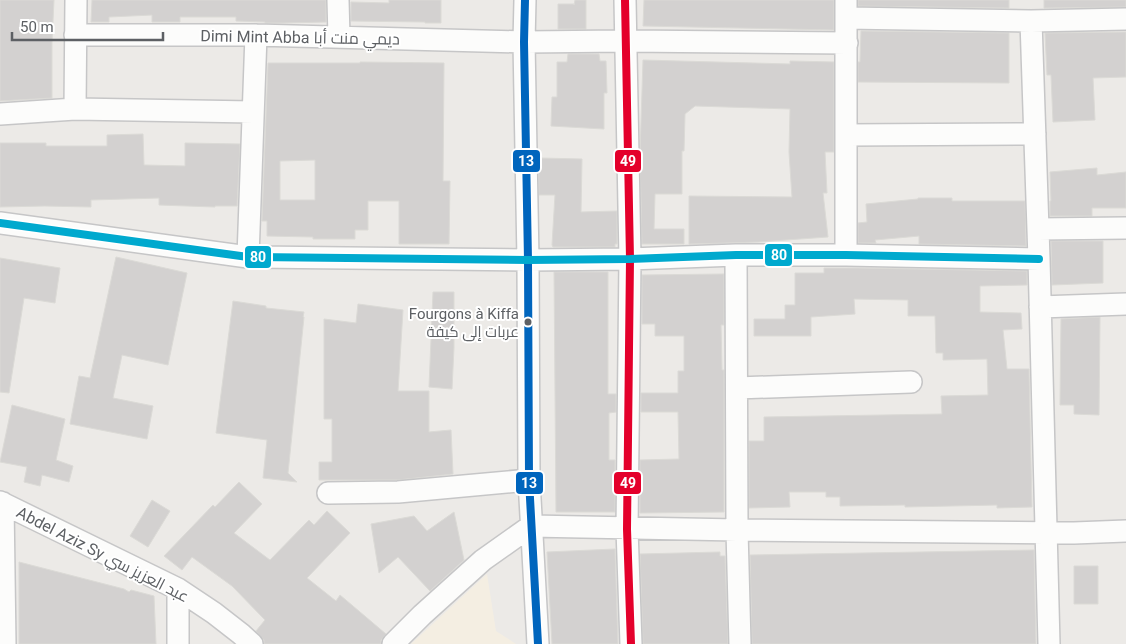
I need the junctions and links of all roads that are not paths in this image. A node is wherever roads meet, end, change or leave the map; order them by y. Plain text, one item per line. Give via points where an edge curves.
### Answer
1 (76, 0) edge
2 (338, 0) edge
3 (525, 0) edge
4 (625, 0) edge
5 (846, 9) edge
6 (1126, 18) edge
7 (1031, 21) junction
8 (75, 35) junction
9 (256, 35) junction
10 (339, 37) junction
11 (625, 41) junction
12 (524, 42) junction
13 (847, 43) junction
14 (75, 109) junction
15 (253, 112) junction
16 (0, 114) edge
17 (1035, 134) junction
18 (847, 135) junction
19 (0, 223) edge
20 (1126, 228) edge
21 (1038, 229) junction
22 (846, 254) junction
23 (736, 255) junction
24 (248, 257) junction
25 (1039, 259) junction
26 (528, 260) junction
27 (630, 260) junction
28 (1126, 304) edge
29 (1040, 307) junction
30 (911, 382) dead end
31 (737, 388) junction
32 (529, 480) junction
33 (328, 493) dead end
34 (2, 502) edge
35 (531, 526) junction
36 (627, 529) junction
37 (737, 530) junction
38 (1126, 531) edge
39 (1046, 532) junction
40 (178, 589) junction
41 (5, 644) edge
42 (178, 644) edge
43 (252, 644) edge
44 (393, 644) edge
45 (538, 644) edge
46 (631, 644) edge
47 (740, 644) edge
48 (1049, 644) edge

1 - 8 street
2 - 10 street
3 - 12 street
4 - 11 street
5 - 7 street
5 - 13 street
6 - 7 street
7 - 17 street
8 - 9 street, Dimi Mint Abba ديمي منت أبا
8 - 14 street
9 - 10 street, Dimi Mint Abba ديمي منت أبا
9 - 15 street
10 - 12 street, Dimi Mint Abba ديمي منت أبا
11 - 12 street, Dimi Mint Abba ديمي منت أبا
11 - 13 street, Dimi Mint Abba ديمي منت أبا
11 - 27 street
12 - 26 street
13 - 18 street
14 - 15 street
14 - 16 street
15 - 24 street
17 - 18 street
17 - 21 street
18 - 22 street
19 - 24 street
20 - 21 street
21 - 25 street
22 - 23 street
22 - 25 street
23 - 27 street
23 - 31 street
24 - 26 street
25 - 29 street
26 - 27 street
26 - 32 street
27 - 36 street
28 - 29 street
29 - 39 street
30 - 31 street
31 - 37 street
32 - 33 street via 398,492
32 - 35 street
34 - 40 street, Abdel Aziz Sy عبد العزيز سي
34 - 41 street
35 - 36 street
35 - 44 street via 483,560
35 - 45 street
36 - 37 street
36 - 46 street
37 - 39 street
37 - 47 street
38 - 39 street
39 - 48 street
40 - 42 street
40 - 43 street, Abdel Aziz Sy عبد العزيز سي

